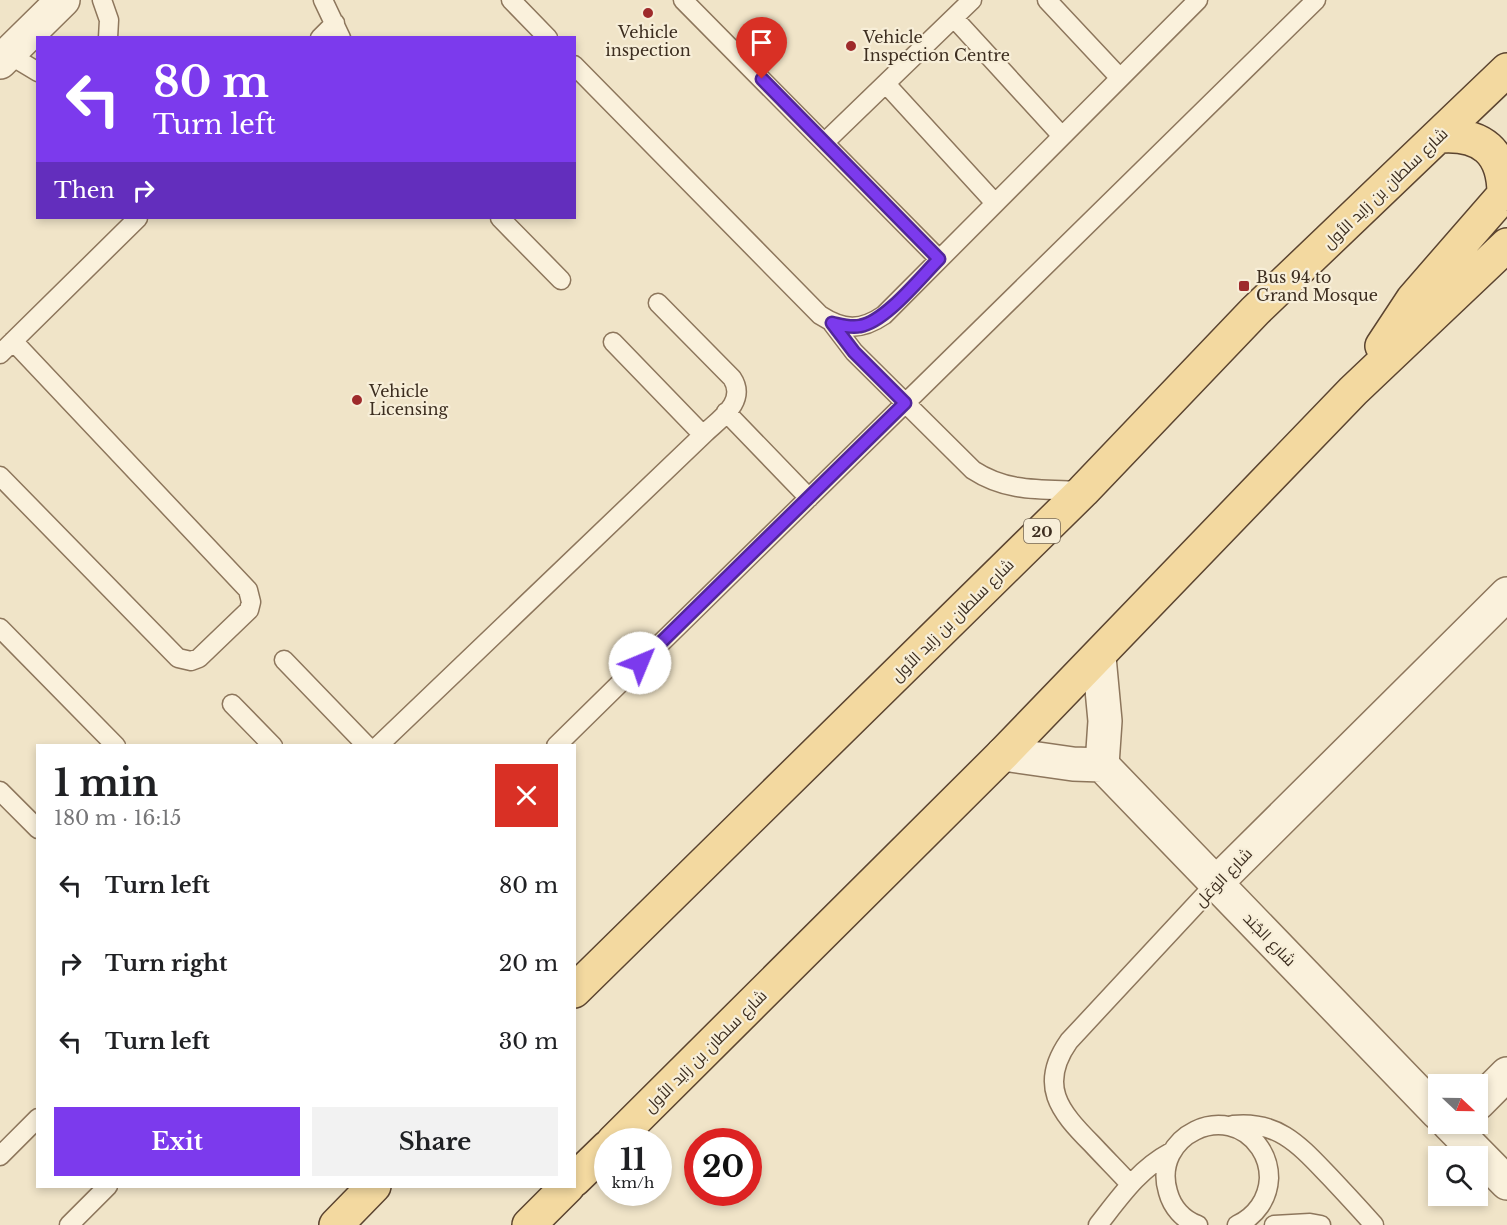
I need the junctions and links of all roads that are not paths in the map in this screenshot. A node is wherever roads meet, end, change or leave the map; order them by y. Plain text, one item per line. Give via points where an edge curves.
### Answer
1 (63, 0) edge
2 (102, 0) edge
3 (323, 0) edge
4 (511, 0) edge
5 (683, 0) edge
6 (972, 0) edge
7 (1047, 0) edge
8 (1316, 0) edge
9 (1186, 4) edge
10 (954, 18) junction
11 (338, 30) edge
12 (108, 36) edge
13 (546, 36) edge
14 (4, 58) edge
15 (576, 67) edge
16 (1507, 70) edge
17 (36, 71) edge
18 (1120, 78) junction
19 (886, 84) junction
20 (1062, 136) junction
21 (1440, 136) junction
22 (825, 142) junction
23 (1506, 192) edge
24 (995, 203) junction
25 (137, 219) edge
26 (501, 219) edge
27 (1507, 246) edge
28 (939, 259) junction
29 (561, 280) dead end
30 (658, 303) dead end
31 (832, 323) junction
32 (613, 342) dead end
33 (6, 348) edge
34 (1353, 391) junction
35 (905, 403) junction
36 (726, 412) junction
37 (703, 435) junction
38 (0, 476) edge
39 (1083, 491) junction
40 (809, 498) junction
41 (1507, 594) edge
42 (0, 628) edge
43 (1099, 657) junction
44 (284, 660) dead end
45 (231, 704) dead end
46 (114, 744) edge
47 (271, 744) edge
48 (365, 744) edge
49 (380, 744) edge
50 (558, 744) edge
51 (1003, 754) junction
52 (1102, 765) junction
53 (0, 791) edge
54 (36, 827) edge
55 (1216, 883) junction
56 (576, 989) edge
57 (1507, 1074) edge
58 (1488, 1093) edge
59 (1428, 1100) edge
60 (36, 1120) edge
61 (1227, 1126) junction
62 (628, 1128) edge
63 (1460, 1134) edge
64 (3, 1147) edge
65 (1171, 1152) junction
66 (594, 1161) edge
67 (576, 1178) edge
68 (1507, 1183) edge
69 (1130, 1184) junction
70 (106, 1188) edge
71 (372, 1188) edge
72 (566, 1188) edge
73 (535, 1222) edge
74 (69, 1225) edge
75 (336, 1225) edge
76 (1098, 1225) edge
77 (1198, 1225) edge
78 (1238, 1225) edge
79 (1274, 1225) edge
80 (1321, 1225) edge
81 (1374, 1225) edge

1 - 14 street
2 - 12 lane via 109,20
3 - 11 lane
4 - 13 lane
5 - 22 lane
6 - 10 lane
7 - 18 lane
8 - 35 lane
9 - 18 lane
10 - 19 lane
10 - 20 lane
14 - 17 lane
15 - 31 lane
16 - 21 main road, شارع سلطان بن زايد الأول / 20
18 - 20 lane
19 - 22 lane
19 - 24 lane
20 - 24 lane
21 - 23 main road via 1474,138 1488,147 1498,161
21 - 39 main road, شارع سلطان بن زايد الأول / 20 via 1255,311
22 - 28 lane
23 - 34 main road via 1413,299
24 - 28 lane
25 - 33 lane
26 - 29 lane
27 - 34 main road, شارع سلطان بن زايد الأول
28 - 31 lane via 872,323 845,327
30 - 36 lane via 736,385 736,400
31 - 35 lane via 854,352
32 - 37 lane
33 - 38 lane via 244,585 250,596 249,610 199,658 178,658
34 - 43 main road, شارع سلطان بن زايد الأول
35 - 39 lane via 985,478 1012,487
35 - 40 lane
36 - 37 lane
36 - 40 lane
37 - 49 lane
39 - 56 main road, شارع سلطان بن زايد الأول / 20
40 - 50 lane
41 - 55 street, شارع الوَعَل
42 - 46 lane
43 - 51 main road, شارع سلطان بن زايد الأول
43 - 52 street via 1105,721
44 - 48 lane
45 - 47 lane
51 - 52 street
51 - 62 main road, شارع سلطان بن زايد الأول
52 - 55 street, شارع الجُند
53 - 54 lane
55 - 59 street, شارع الجُند
55 - 69 lane, شارع الوَعَل via 1069,1041 1056,1065 1055,1093 1060,1108
57 - 58 street
60 - 64 lane
61 - 65 lane via 1210,1125 1195,1130
61 - 78 lane via 1255,1141 1269,1170 1263,1202
61 - 81 lane via 1265,1127 1294,1141
63 - 68 street, شارع الجُند
65 - 69 lane via 1149,1165
65 - 77 lane via 1166,1168 1170,1200 1179,1213
66 - 67 main road
69 - 76 lane
70 - 74 lane
71 - 75 main road
72 - 73 main road
79 - 80 lane

